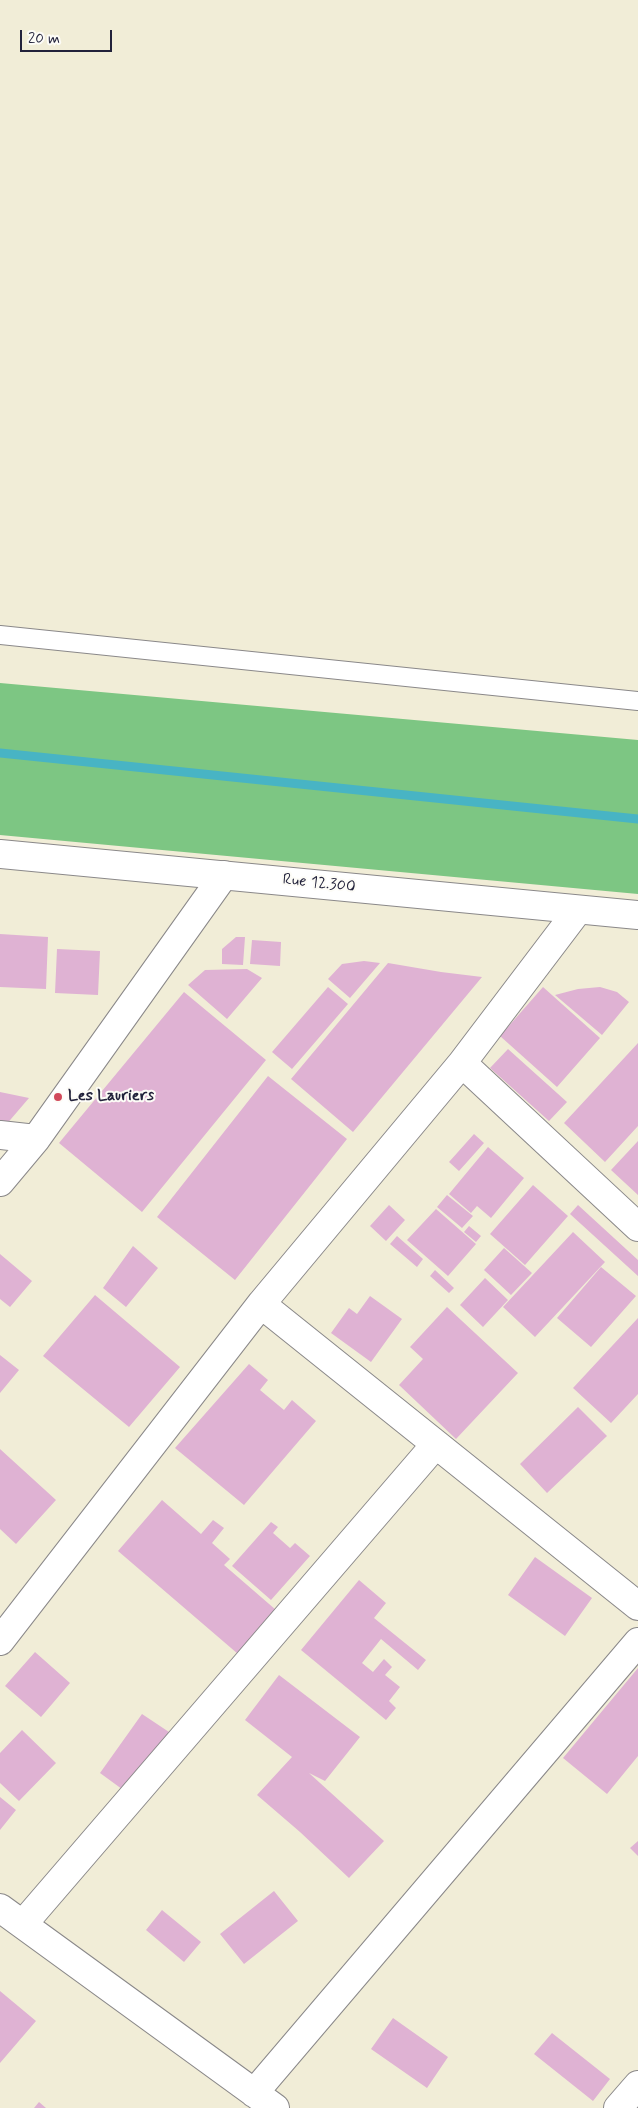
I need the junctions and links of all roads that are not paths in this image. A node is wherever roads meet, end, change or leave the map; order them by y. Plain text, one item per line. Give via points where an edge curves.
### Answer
1 (0, 635) edge
2 (638, 701) edge
3 (0, 854) edge
4 (224, 875) junction
5 (578, 910) junction
6 (638, 915) edge
7 (462, 1063) junction
8 (0, 1135) edge
9 (36, 1139) junction
10 (0, 1182) edge
11 (638, 1227) edge
12 (261, 1304) junction
13 (436, 1444) junction
14 (638, 1606) edge
15 (0, 1641) edge
16 (638, 1642) edge
17 (0, 1908) edge
18 (23, 1924) junction
19 (638, 2085) edge
20 (265, 2100) edge
21 (618, 2108) edge

1 - 2 lane
3 - 4 street, Rue 12.300
4 - 5 street, Rue 12.300
4 - 9 street
5 - 6 street, Rue 12.300
5 - 7 street
7 - 11 street
7 - 12 street
8 - 9 street
9 - 10 street
12 - 13 street
12 - 15 street
13 - 14 street
13 - 18 street
16 - 20 street
17 - 18 street
18 - 20 street
19 - 21 street

